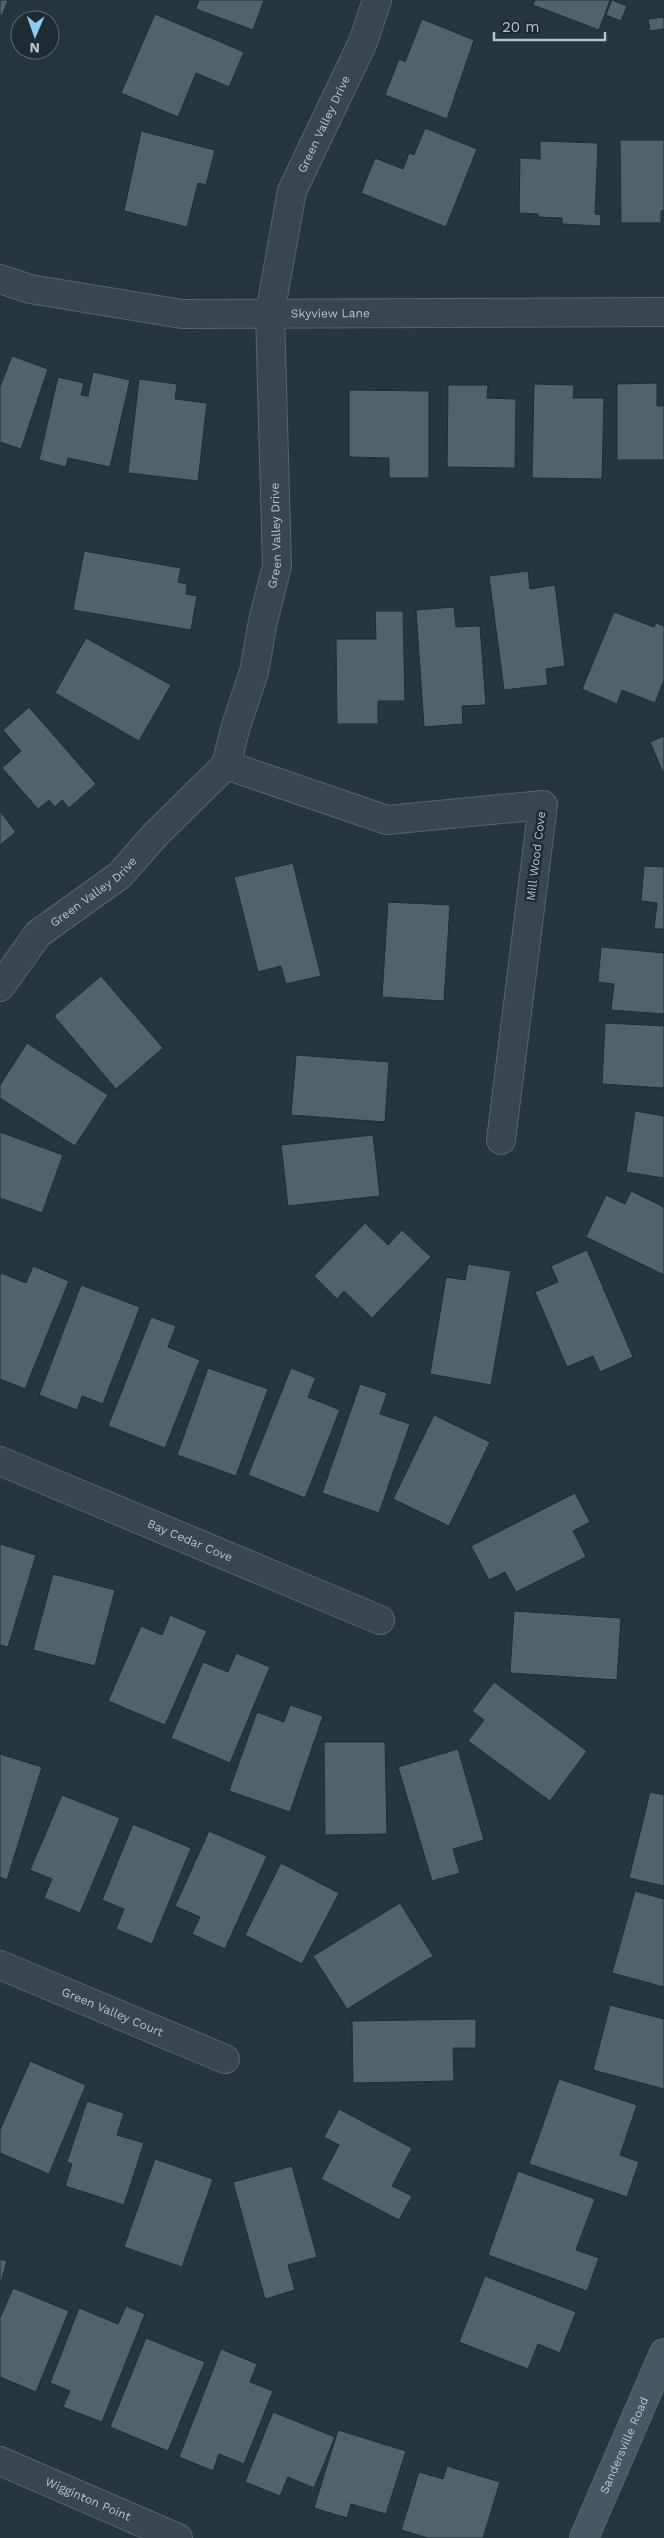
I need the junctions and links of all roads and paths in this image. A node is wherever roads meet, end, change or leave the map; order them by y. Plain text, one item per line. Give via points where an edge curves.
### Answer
1 (377, 0) edge
2 (0, 279) edge
3 (664, 312) edge
4 (270, 313) junction
5 (226, 765) junction
6 (0, 987) edge
7 (501, 1140) dead end
8 (0, 1461) edge
9 (380, 1620) dead end
10 (0, 1965) edge
11 (226, 2059) dead end
12 (664, 2352) edge
13 (0, 2461) edge
14 (178, 2538) edge
15 (584, 2538) edge

1 - 4 street, Green Valley Drive via 362,42 292,191
2 - 4 street, Skyview Lane via 30,290 182,314
3 - 4 street, Skyview Lane
4 - 5 street, Green Valley Drive via 277,566 254,672
5 - 6 street, Green Valley Drive via 156,834 120,875 38,934
5 - 7 street, Mill Wood Cove via 387,820 542,805
8 - 9 street, Bay Cedar Cove
10 - 11 street, Green Valley Court
12 - 15 street, Sandersville Road
13 - 14 street, Wigginton Point

